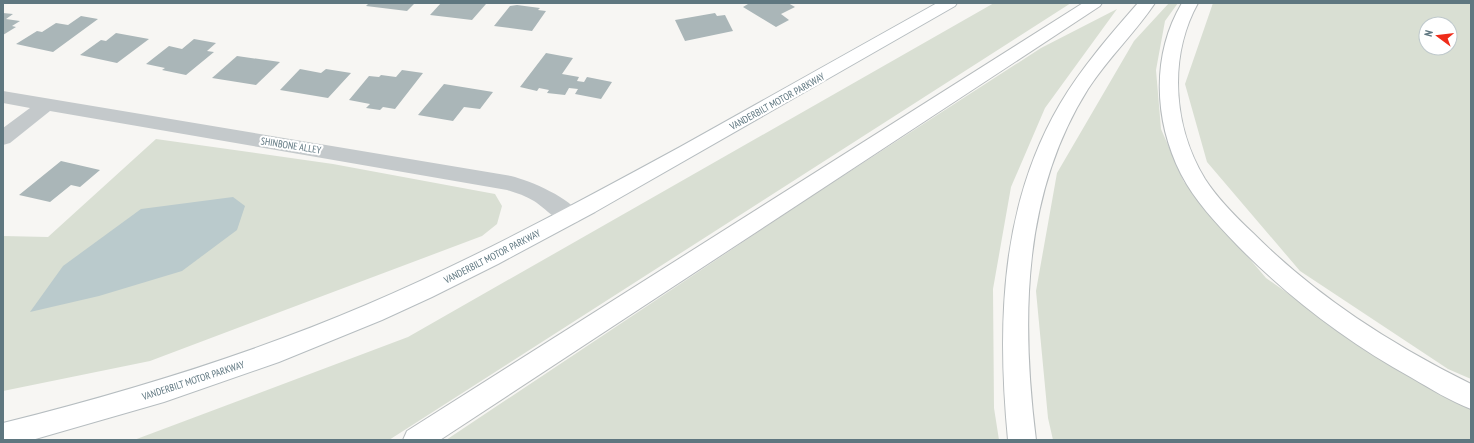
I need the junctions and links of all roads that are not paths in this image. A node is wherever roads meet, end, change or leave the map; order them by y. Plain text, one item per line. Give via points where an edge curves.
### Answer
1 (949, 3) edge
2 (1094, 3) edge
3 (1147, 3) edge
4 (1190, 3) edge
5 (3, 97) edge
6 (46, 105) junction
7 (3, 138) edge
8 (570, 216) junction
9 (1471, 397) edge
10 (3, 435) edge
11 (416, 440) edge
12 (1022, 440) edge

1 - 8 main road, VANDERBILT MOTOR PARKWAY
2 - 11 main road
3 - 12 main road via 1104,54 1061,118 1038,170 1022,234 1015,311 1016,370
4 - 9 main road via 1175,36 1169,88 1173,127 1200,187 1255,250 1320,306 1397,357
5 - 6 street, SHINBONE ALLEY
6 - 7 street
6 - 8 street, SHINBONE ALLEY via 454,172 511,184 540,195
8 - 10 main road, VANDERBILT MOTOR PARKWAY via 423,291 296,344 120,404

